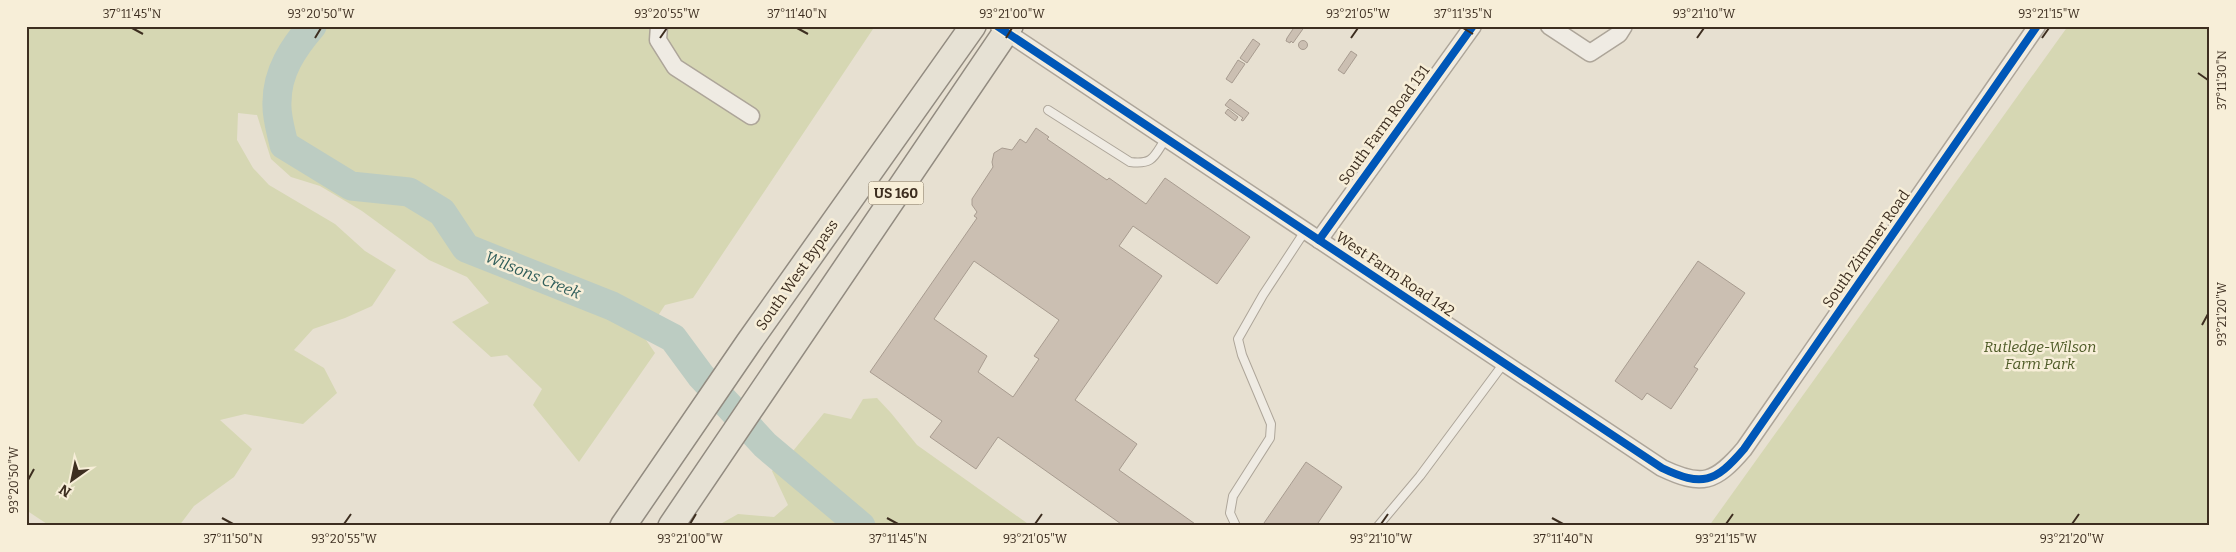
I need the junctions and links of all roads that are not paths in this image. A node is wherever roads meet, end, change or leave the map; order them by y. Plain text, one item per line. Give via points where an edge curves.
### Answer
1 (659, 26) edge
2 (972, 26) edge
3 (1473, 26) edge
4 (1549, 26) edge
5 (1624, 26) edge
6 (2037, 26) edge
7 (1004, 28) edge
8 (1048, 110) dead end
9 (751, 116) dead end
10 (1166, 138) junction
11 (1312, 235) junction
12 (1504, 362) junction
13 (1708, 479) joint
14 (673, 524) edge
15 (623, 526) edge
16 (1236, 526) edge
17 (1378, 526) edge

1 - 9 street via 658,40 675,67
2 - 15 main road, South West Bypass / US 160
3 - 11 street, South Farm Road 131
4 - 5 street via 1590,53 1618,34
6 - 13 street, South Zimmer Road via 1744,449 1732,464
7 - 10 street, West Farm Road 142
7 - 14 main road, US 160
8 - 10 lane via 1130,162 1143,164 1151,160
10 - 11 street, West Farm Road 142
11 - 12 street, West Farm Road 142
11 - 16 lane via 1263,295 1238,339 1271,424 1270,438 1234,496 1230,513
12 - 13 street, West Farm Road 142 via 1662,468 1684,478
12 - 17 lane via 1420,476

